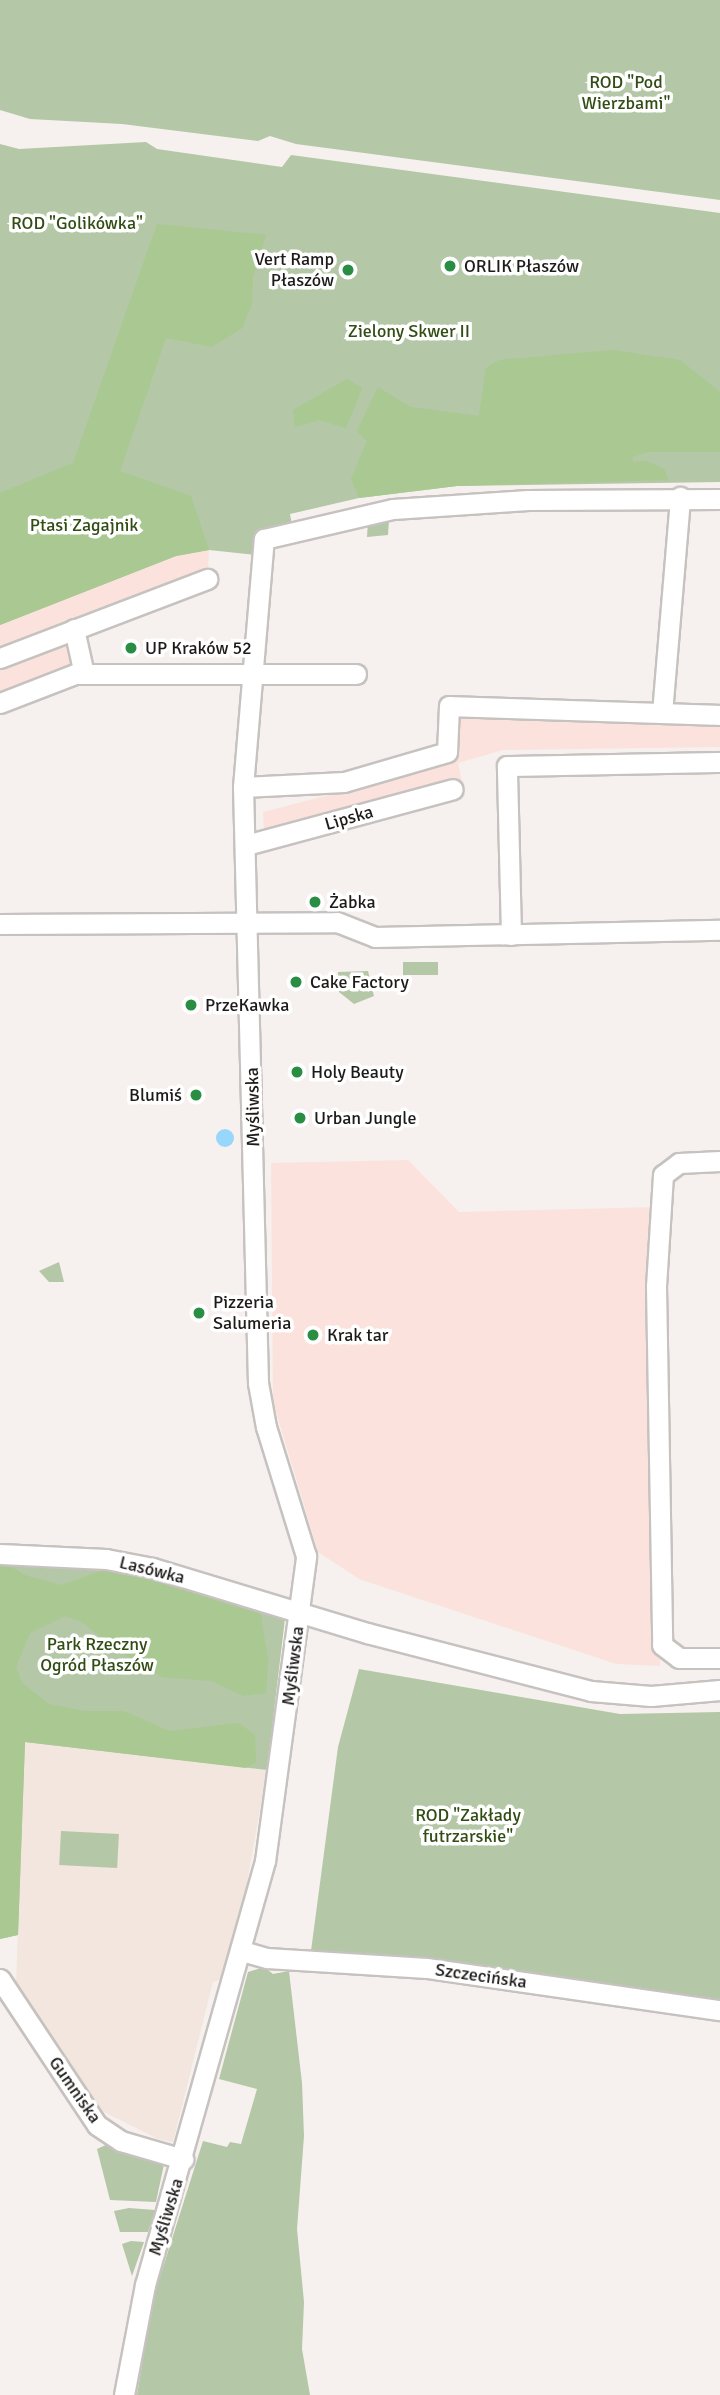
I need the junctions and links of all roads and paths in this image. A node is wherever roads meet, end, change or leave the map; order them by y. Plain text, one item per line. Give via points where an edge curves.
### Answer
1 (680, 497) junction
2 (720, 499) edge
3 (207, 579) dead end
4 (74, 629) junction
5 (0, 659) edge
6 (253, 671) junction
7 (84, 674) junction
8 (356, 674) dead end
9 (0, 703) edge
10 (662, 713) junction
11 (720, 715) edge
12 (720, 762) edge
13 (243, 787) junction
14 (453, 789) dead end
15 (246, 845) junction
16 (250, 923) junction
17 (0, 924) edge
18 (720, 930) edge
19 (511, 935) junction
20 (720, 1161) edge
21 (0, 1554) edge
22 (299, 1613) junction
23 (720, 1658) edge
24 (720, 1690) edge
25 (242, 1951) junction
26 (0, 1979) edge
27 (720, 2010) edge
28 (183, 2159) junction
29 (124, 2395) edge

1 - 2 street
1 - 6 street, Myśliwska via 393,509 264,539
1 - 10 street
3 - 4 street
4 - 5 street
4 - 7 street
6 - 7 street
6 - 8 street
6 - 13 street, Myśliwska
7 - 9 street via 65,676
10 - 11 street
10 - 13 street via 449,706 447,752 345,782
12 - 19 street via 507,766
13 - 15 street, Myśliwska
14 - 15 street, Lipska
15 - 16 street, Myśliwska
16 - 17 street
16 - 19 street via 337,922 375,937
16 - 22 street, Myśliwska via 258,1383 266,1427 305,1547
18 - 19 street
20 - 23 street via 679,1163 663,1175 656,1286 662,1645 679,1658
21 - 22 street, Lasówka via 106,1559 153,1567
22 - 24 street, Lasówka via 591,1691 651,1696
22 - 25 street, Myśliwska via 265,1861
25 - 27 street, Szczecińska via 427,1968
25 - 28 street, Myśliwska
26 - 28 street, Gumniska via 97,2125 121,2141
28 - 29 street, Myśliwska via 145,2285

